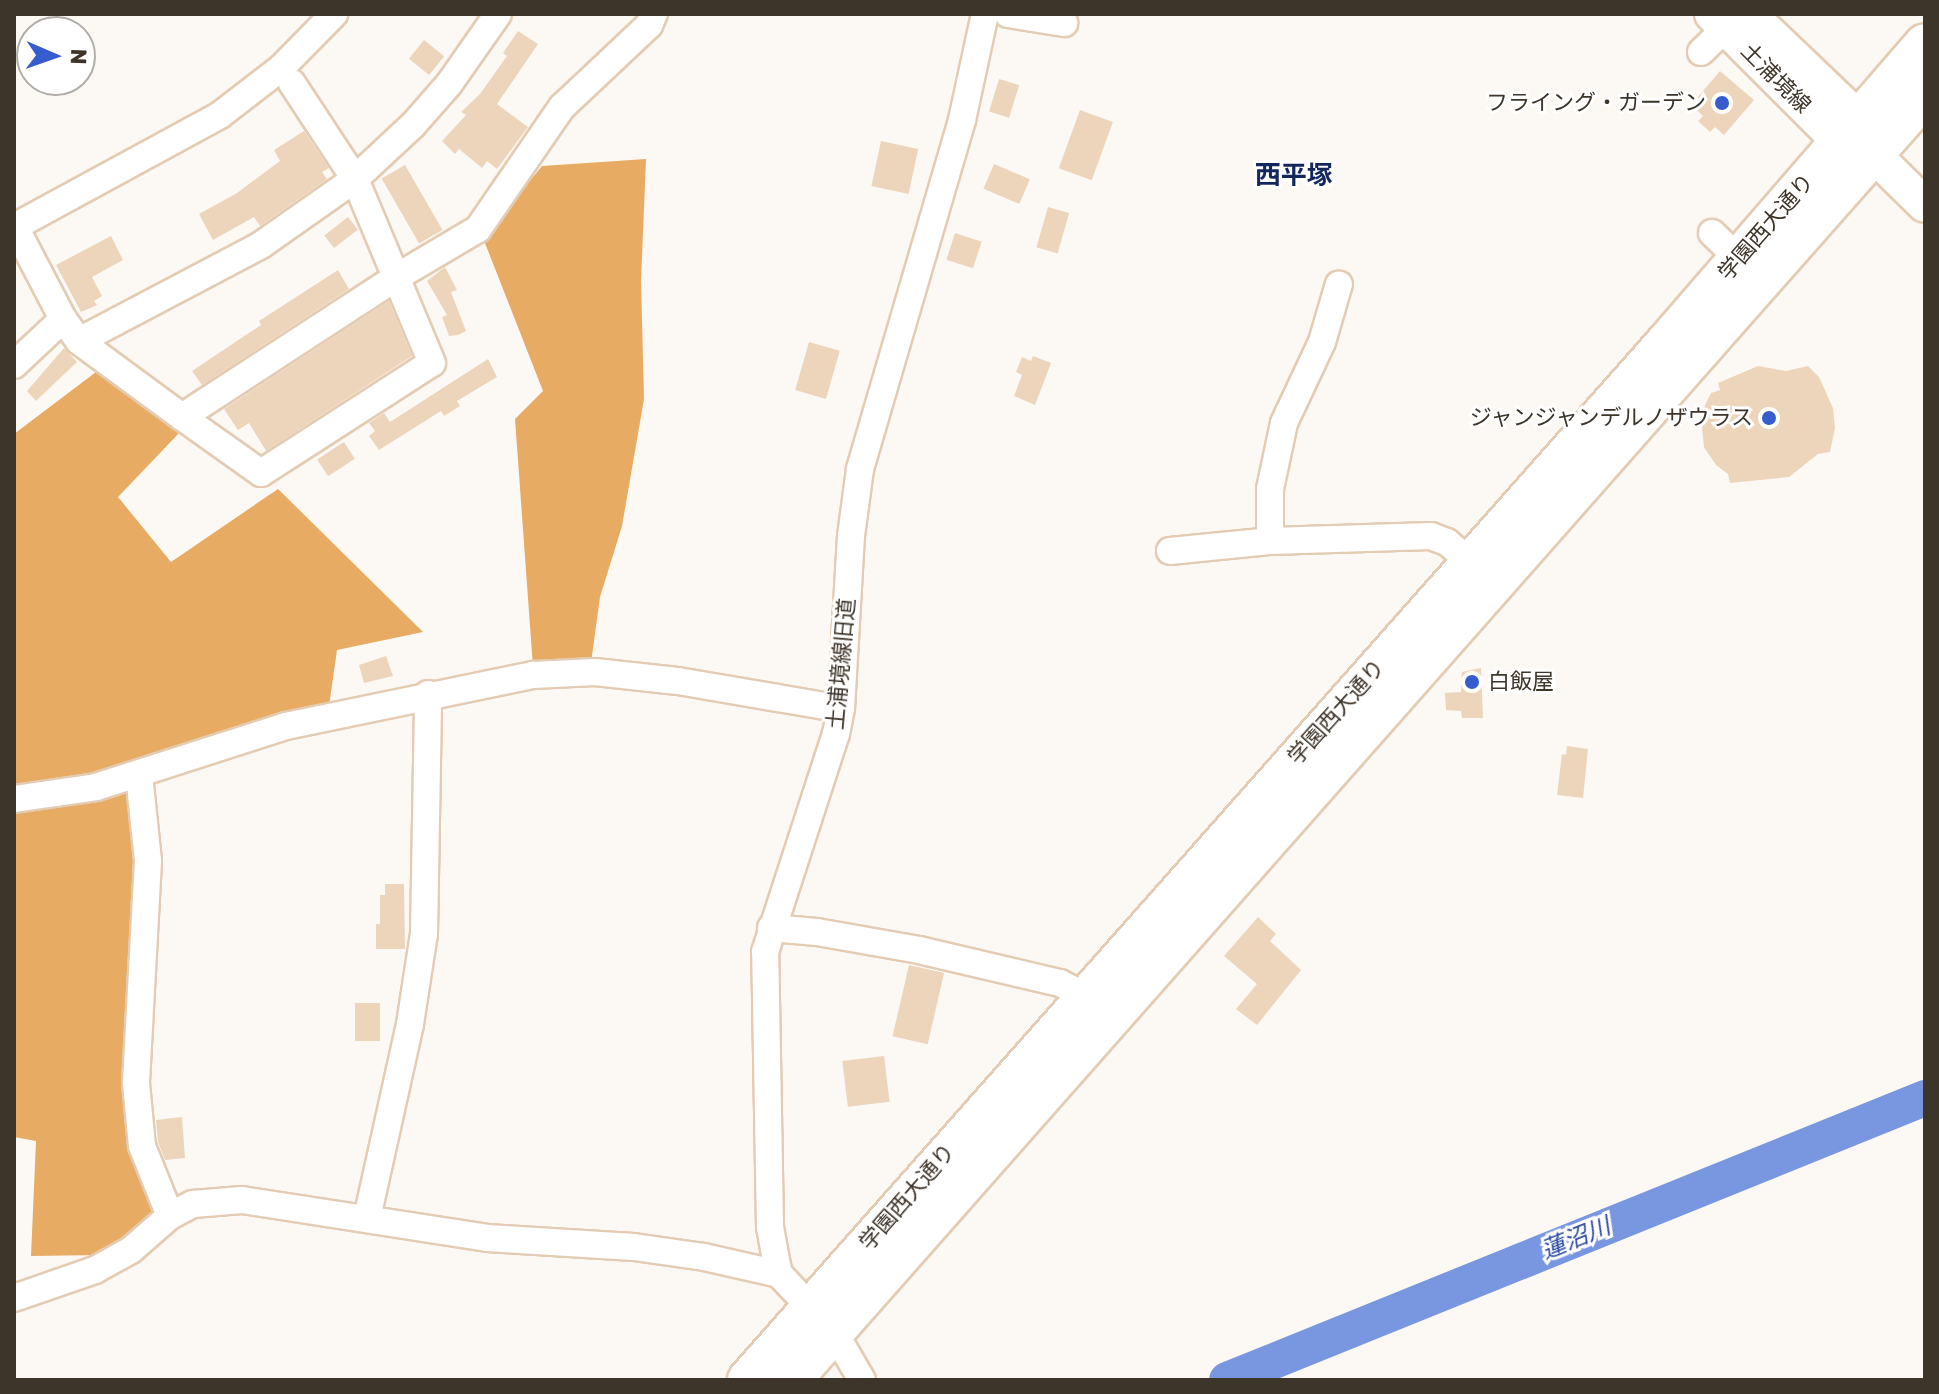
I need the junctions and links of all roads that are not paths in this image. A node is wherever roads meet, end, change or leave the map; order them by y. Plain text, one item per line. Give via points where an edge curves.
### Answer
1 (334, 14) edge
2 (498, 14) edge
3 (654, 14) edge
4 (985, 14) edge
5 (1008, 14) edge
6 (1729, 19) edge
7 (1064, 23) dead end
8 (1925, 44) edge
9 (1701, 52) dead end
10 (292, 83) dead end
11 (1925, 95) edge
12 (1858, 139) junction
13 (355, 179) junction
14 (1925, 205) edge
15 (14, 227) edge
16 (395, 278) junction
17 (1339, 284) dead end
18 (63, 319) junction
19 (79, 341) junction
20 (14, 365) edge
21 (182, 417) junction
22 (1270, 541) junction
23 (1170, 551) dead end
24 (1469, 561) junction
25 (428, 694) junction
26 (841, 709) junction
27 (139, 775) junction
28 (14, 799) edge
29 (771, 928) junction
30 (1085, 996) junction
31 (170, 1216) junction
32 (367, 1218) junction
33 (779, 1274) junction
34 (14, 1298) edge
35 (822, 1320) junction
36 (748, 1380) edge
37 (791, 1380) edge
38 (862, 1380) edge

1 - 15 street via 281,68 220,115
2 - 13 street via 449,84
3 - 16 street via 649,25 562,107 478,229
4 - 26 street, 土浦境線旧道 via 962,120 860,469
5 - 7 street
6 - 9 street
6 - 12 main road, 土浦境線
8 - 12 highway, 学園西大通り
10 - 13 street
11 - 12 highway, 学園西大通り
12 - 14 main road, 土浦境線
12 - 24 highway, 学園西大通り via 1725,246
12 - 35 highway, 学園西大通り via 1689,360
13 - 16 street
13 - 19 street via 261,245
15 - 18 street
16 - 21 street
16 - 21 street via 432,363 261,473
17 - 22 street via 1322,342 1284,423 1270,489
18 - 19 street
18 - 20 street
19 - 21 street
22 - 23 street
22 - 24 street via 1431,536
24 - 30 highway, 学園西大通り
25 - 26 street via 533,675 595,672
25 - 27 street via 286,726
25 - 32 street via 424,934
26 - 29 street, 土浦境線旧道
27 - 28 street
27 - 31 street via 148,861 136,1083 142,1146
29 - 30 street via 961,959 1072,986
29 - 33 street, 土浦境線旧道 via 764,990 770,1227
30 - 35 highway, 学園西大通り
31 - 32 street via 193,1204 242,1200
31 - 34 street via 131,1250 95,1270
32 - 33 street via 487,1238 634,1247
33 - 35 street
35 - 36 highway, 学園西大通り
35 - 37 highway, 学園西大通り
35 - 38 street

